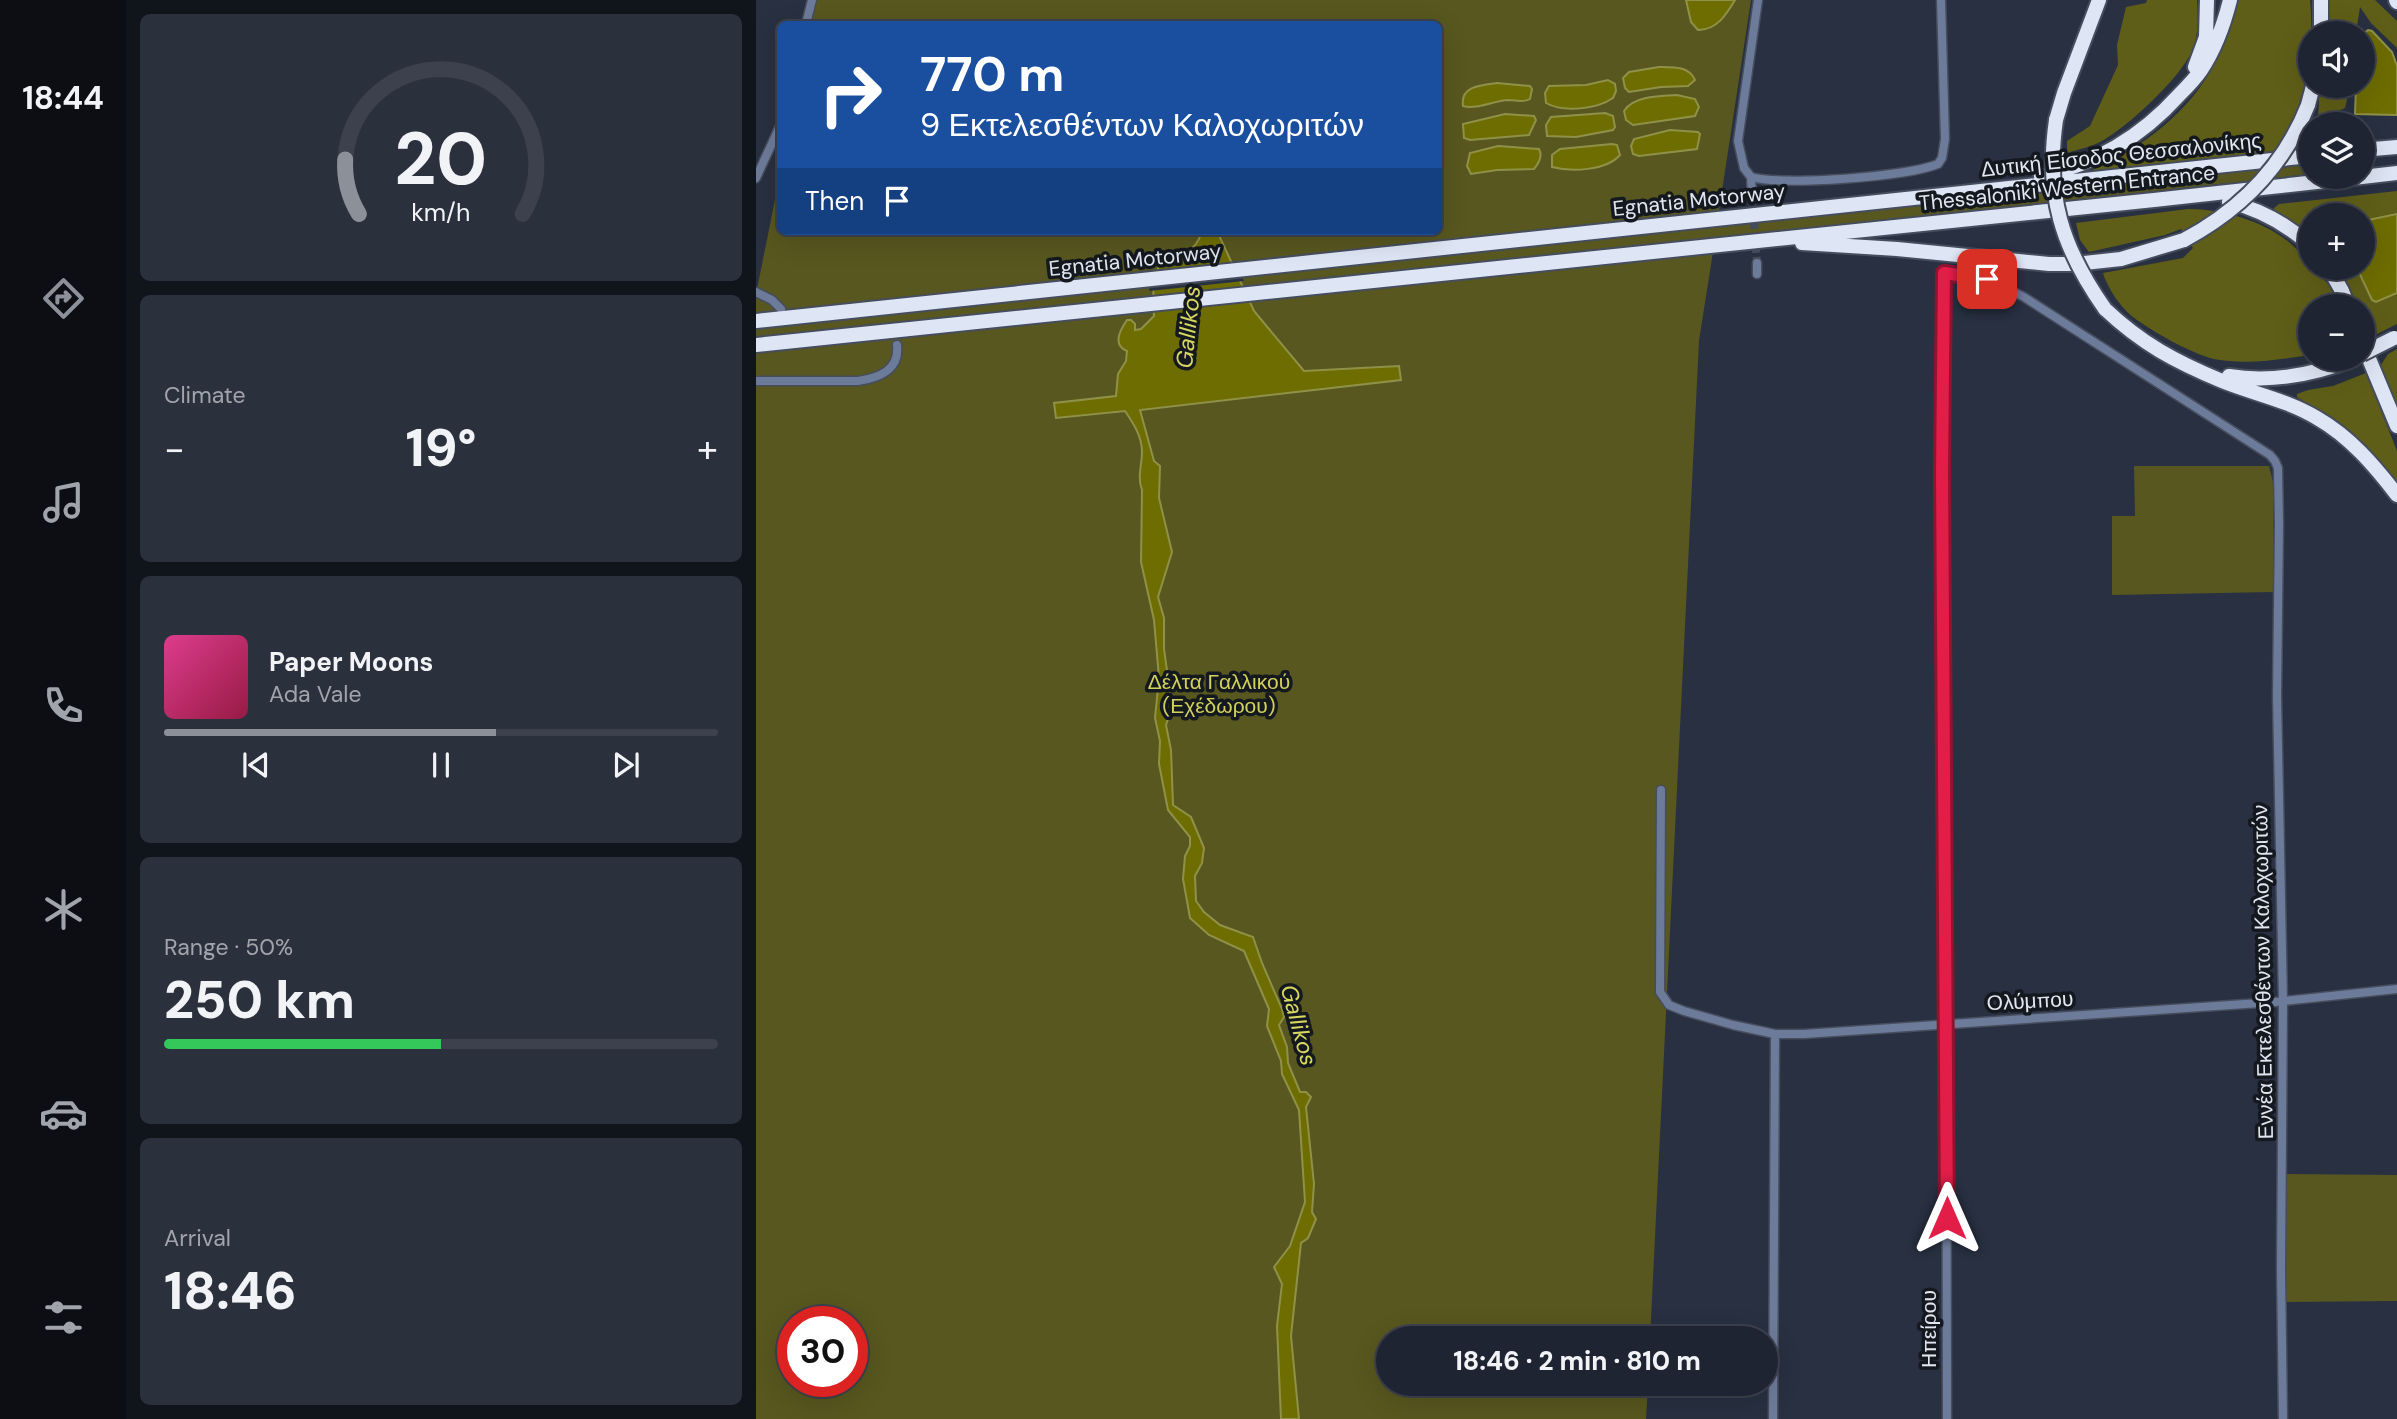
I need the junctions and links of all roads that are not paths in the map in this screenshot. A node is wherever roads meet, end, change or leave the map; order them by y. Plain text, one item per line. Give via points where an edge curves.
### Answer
1 (812, 0) edge
2 (1758, 0) edge
3 (1941, 0) edge
4 (2099, 0) edge
5 (2207, 0) edge
6 (2230, 0) edge
7 (2321, 0) edge
8 (807, 21) edge
9 (2321, 21) edge
10 (2186, 88) junction
11 (2310, 98) edge
12 (777, 132) edge
13 (2397, 147) edge
14 (2375, 149) edge
15 (2298, 157) edge
16 (2397, 173) edge
17 (2375, 176) edge
18 (1751, 177) junction
19 (756, 178) edge
20 (2298, 184) edge
21 (1937, 196) junction
22 (1752, 197) tunnel mouth
23 (2154, 200) junction
24 (2298, 237) edge
25 (1776, 240) junction
26 (1758, 263) tunnel mouth
27 (1944, 273) joint
28 (1757, 274) dead end
29 (965, 290) dead end
30 (756, 292) edge
31 (1034, 292) junction
32 (765, 315) edge
33 (1037, 316) junction
34 (967, 332) dead end
35 (2395, 337) edge
36 (897, 345) dead end
37 (2375, 347) edge
38 (761, 349) edge
39 (2203, 371) junction
40 (2317, 371) edge
41 (2374, 371) edge
42 (756, 381) edge
43 (2397, 426) edge
44 (2397, 495) edge
45 (1661, 790) dead end
46 (2397, 989) edge
47 (2283, 1001) junction
48 (1945, 1023) junction
49 (1775, 1034) junction
50 (1773, 1419) edge
51 (1947, 1419) edge
52 (2284, 1419) edge

1 - 8 street
2 - 18 street via 1738,134 1740,157
3 - 18 street via 1945,139 1938,164 1849,177 1786,181
4 - 39 highway, bridge via 2056,120 2052,168 2065,240 2105,309 2145,343
5 - 10 highway via 2206,37
6 - 10 highway via 2213,51
7 - 9 highway
10 - 21 highway via 2133,138 2081,164
11 - 25 highway, bridge via 2278,162 2223,217 2184,240 2121,259 2049,264
12 - 19 street
13 - 14 highway
15 - 21 highway, Δυτική Είσοδος Θεσσαλονίκης
16 - 17 highway, Thessaloniki Western Entrance
18 - 22 street
20 - 23 highway, Thessaloniki Western Entrance
21 - 31 highway, Egnatia Motorway
23 - 24 highway via 2205,199 2241,205 2271,216
23 - 25 highway, Thessaloniki Western Entrance
25 - 33 highway
26 - 28 street
27 - 47 street, Εννέα Εκτελεσθέντων Καλοχωριτών via 1987,279 2024,297 2276,461
27 - 48 street, Ηπείρου
29 - 31 highway
30 - 32 street via 772,300
31 - 32 highway, Egnatia Motorway
33 - 34 highway
33 - 38 highway
35 - 37 highway, bridge
36 - 42 street via 892,366 874,379
39 - 40 highway via 2244,378
39 - 44 highway via 2318,418 2360,451
41 - 43 highway
45 - 49 street, Ολύμπου via 1660,992 1669,1005
46 - 47 street, Ολύμπου
47 - 48 street, Ολύμπου
47 - 52 street, Εννέα Εκτελεσθέντων Καλοχωριτών
48 - 49 street, Ολύμπου
48 - 51 street, Ηπείρου
49 - 50 street

